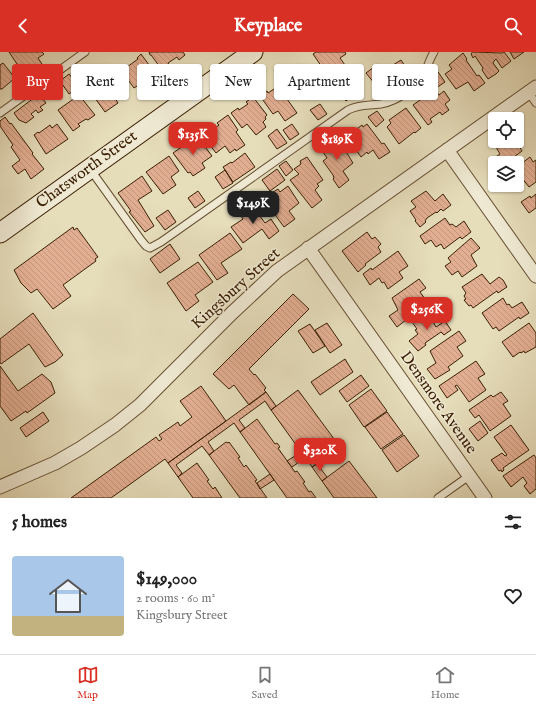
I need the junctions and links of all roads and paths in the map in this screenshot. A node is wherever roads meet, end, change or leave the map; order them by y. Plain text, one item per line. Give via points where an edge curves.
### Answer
1 (85, 52) edge
2 (253, 52) edge
3 (434, 52) edge
4 (534, 94) edge
5 (0, 113) edge
6 (447, 150) junction
7 (90, 168) junction
8 (0, 233) edge
9 (308, 248) junction
10 (536, 276) edge
11 (470, 476) junction
12 (0, 487) edge
13 (438, 498) edge
14 (485, 498) edge

1 - 5 lane
2 - 7 main road, Chatsworth Street
3 - 7 lane via 418,82 398,98 348,110 150,248 141,240
4 - 6 street, Kingsbury Street
6 - 9 street, Kingsbury Street
6 - 10 street
7 - 8 main road, Chatsworth Street
9 - 11 street, Densmore Avenue
9 - 12 street, Kingsbury Street via 277,271 232,313 140,405 81,448 55,463
11 - 13 lane
11 - 14 street, Densmore Avenue

